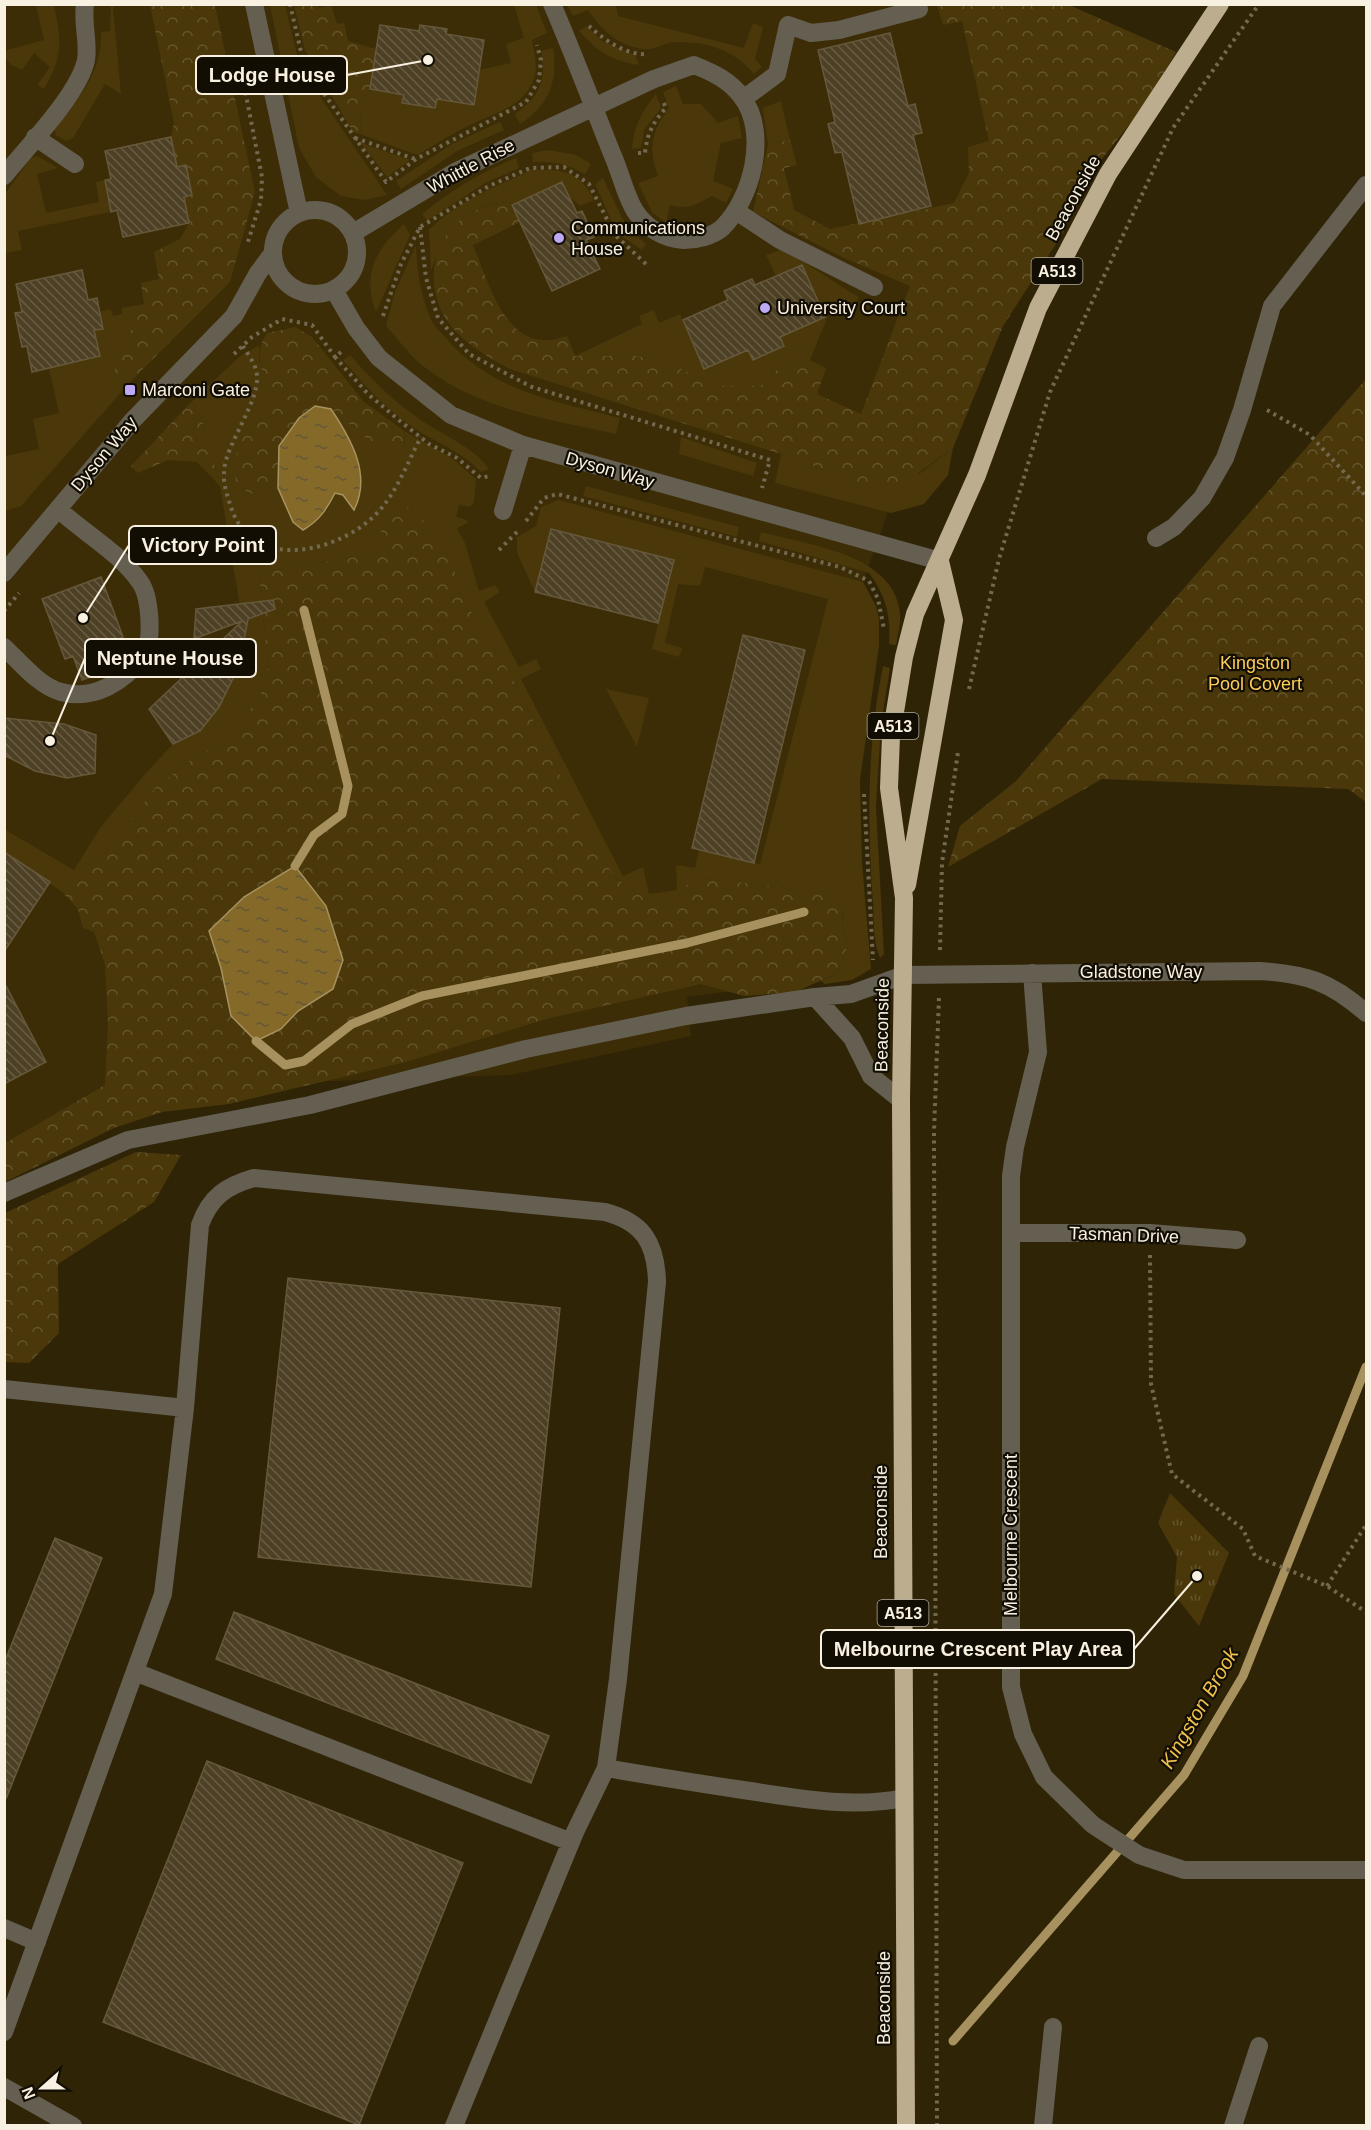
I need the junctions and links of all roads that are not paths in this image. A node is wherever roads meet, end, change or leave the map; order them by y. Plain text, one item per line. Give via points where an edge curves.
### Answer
1 (85, 4) edge
2 (254, 4) edge
3 (552, 4) edge
4 (1220, 4) edge
5 (919, 9) dead end
6 (743, 99) junction
7 (593, 107) junction
8 (35, 137) junction
9 (75, 164) dead end
10 (4, 176) edge
11 (1366, 185) edge
12 (736, 211) junction
13 (299, 213) junction
14 (353, 233) junction
15 (273, 253) junction
16 (874, 287) dead end
17 (334, 290) junction
18 (523, 445) junction
19 (58, 509) junction
20 (503, 511) dead end
21 (1156, 538) dead end
22 (940, 561) junction
23 (4, 573) edge
24 (4, 647) edge
25 (904, 898) junction
26 (1032, 972) junction
27 (904, 975) junction
28 (815, 997) junction
29 (1366, 1013) edge
30 (901, 1100) junction
31 (4, 1193) edge
32 (1011, 1233) junction
33 (1237, 1240) dead end
34 (4, 1389) edge
35 (185, 1408) junction
36 (135, 1672) junction
37 (606, 1768) junction
38 (904, 1798) junction
39 (571, 1842) junction
40 (1366, 1870) edge
41 (4, 1928) edge
42 (38, 1942) junction
43 (1053, 2027) dead end
44 (4, 2032) edge
45 (1259, 2046) dead end
46 (4, 2087) edge
47 (73, 2126) edge
48 (454, 2126) edge
49 (906, 2126) edge
50 (1043, 2126) edge
51 (1233, 2126) edge

1 - 8 street via 86,59 73,90
2 - 13 street
3 - 7 street, Whittle Rise
4 - 22 highway, Beaconside / A513 via 1108,174 1038,308 977,475
5 - 6 street via 839,30 811,33 788,26 777,74
6 - 7 street, Whittle Rise via 721,75 694,65
6 - 12 street, Whittle Rise via 755,127 754,153 744,196
7 - 12 street, Whittle Rise via 635,211 649,227 664,236 683,240 702,238 721,229
7 - 14 street, Whittle Rise via 455,172
8 - 9 street
8 - 10 street
11 - 21 street via 1272,306 1225,458 1202,498 1174,527
12 - 16 street via 780,240
13 - 14 street via 318,210 336,215
13 - 15 street via 280,229
14 - 17 street via 357,246 353,272
15 - 17 street via 289,286 311,294
15 - 19 street, Dyson Way via 234,316 133,420
17 - 18 street, Dyson Way via 379,358 413,387 451,415
18 - 20 street
18 - 22 street, Dyson Way
19 - 23 street, Dyson Way
19 - 24 street via 111,552 141,583 151,617 145,655 122,678 94,694 61,692 34,675
22 - 25 highway, Beaconside / A513 via 954,620
22 - 25 highway, Beaconside / A513 via 915,614 891,736 889,788
25 - 27 highway, Beaconside / A513
26 - 27 street, Gladstone Way
26 - 29 street, Gladstone Way via 1295,973 1346,995
26 - 32 street, Melbourne Crescent via 1038,1052 1015,1147
27 - 28 street, Gladstone Way via 851,994
27 - 30 highway, Beaconside / A513
28 - 30 street via 852,1038 871,1076
28 - 31 street, Gladstone Way via 686,1016 538,1047 310,1105 128,1140
30 - 38 highway, Beaconside / A513
32 - 33 street, Tasman Drive via 1150,1233
32 - 40 street, Melbourne Crescent via 1011,1687 1023,1734 1044,1777 1093,1825 1139,1855 1184,1870
34 - 35 street
35 - 36 street via 163,1594
35 - 37 street via 200,1225 219,1192 231,1184 272,1178 623,1217 650,1242 657,1282
36 - 39 street
36 - 42 street
37 - 38 street via 850,1803
37 - 39 street
38 - 49 highway, Beaconside / A513
39 - 48 street
41 - 42 street
42 - 44 street
43 - 50 street
45 - 51 street
46 - 47 street

